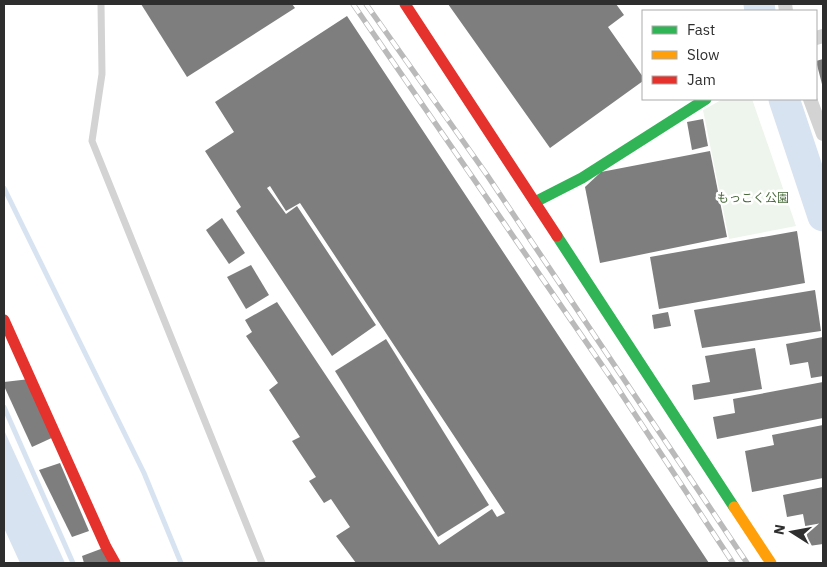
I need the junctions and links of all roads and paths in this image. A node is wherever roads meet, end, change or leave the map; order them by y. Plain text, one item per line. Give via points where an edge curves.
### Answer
1 (101, 4) edge
2 (405, 4) edge
3 (704, 100) edge
4 (810, 100) edge
5 (823, 134) edge
6 (535, 202) junction
7 (4, 320) edge
8 (115, 563) edge
9 (262, 563) edge
10 (771, 563) edge

1 - 9 lane via 102,74 92,141
2 - 6 street
3 - 6 street via 582,178
4 - 5 street
6 - 10 street
7 - 8 street

